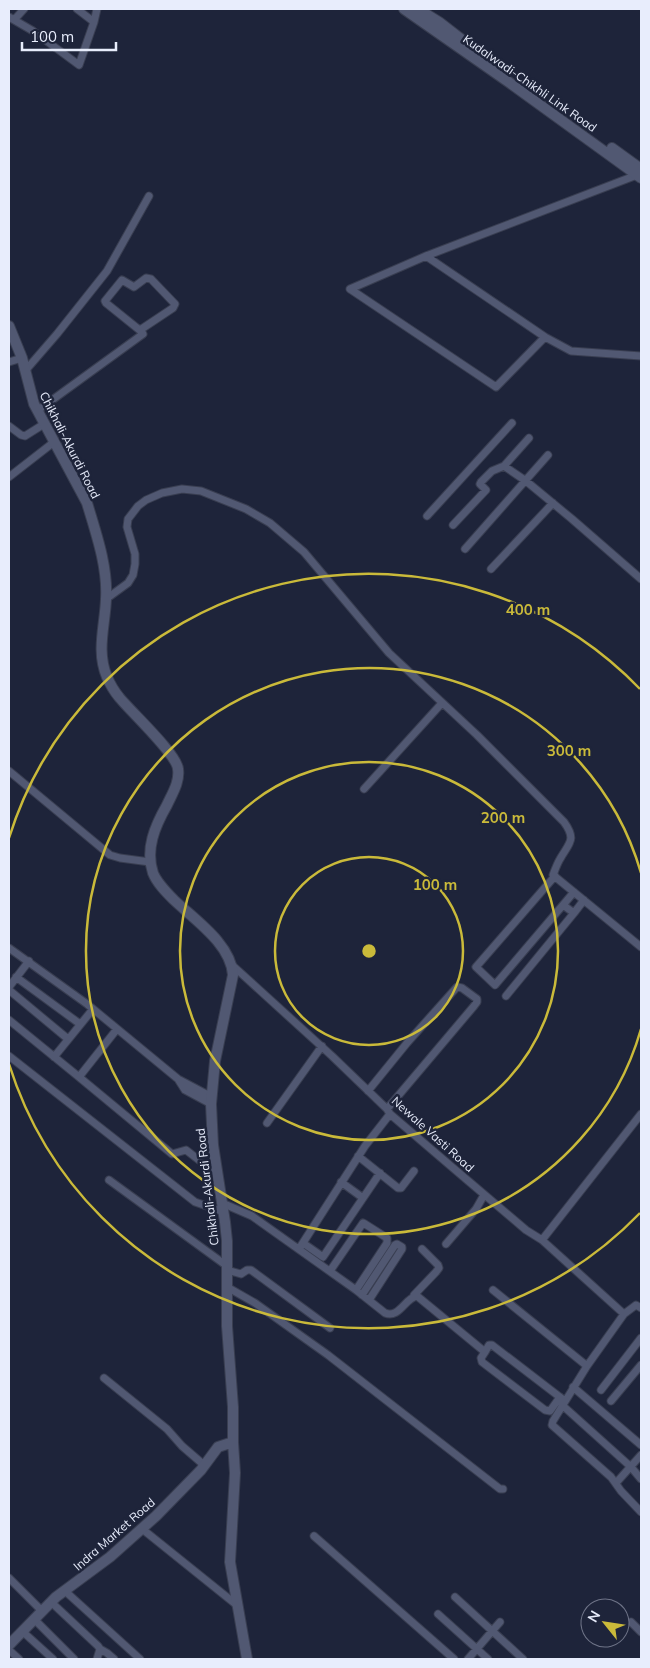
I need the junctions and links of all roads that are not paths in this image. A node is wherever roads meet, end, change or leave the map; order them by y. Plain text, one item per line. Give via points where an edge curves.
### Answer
1 (24, 9) edge
2 (77, 9) edge
3 (97, 9) edge
4 (404, 9) edge
5 (418, 9) edge
6 (12, 19) edge
7 (94, 22) junction
8 (436, 26) junction
9 (640, 174) edge
10 (149, 196) dead end
11 (426, 256) junction
12 (9, 326) edge
13 (140, 330) junction
14 (545, 337) junction
15 (641, 356) edge
16 (22, 358) junction
17 (9, 362) edge
18 (25, 371) junction
19 (37, 411) junction
20 (512, 423) dead end
21 (44, 424) junction
22 (9, 426) edge
23 (529, 438) dead end
24 (54, 442) junction
25 (548, 455) dead end
26 (504, 466) junction
27 (9, 477) edge
28 (526, 481) junction
29 (553, 503) junction
30 (427, 516) dead end
31 (453, 525) dead end
32 (465, 549) dead end
33 (491, 569) dead end
34 (641, 579) edge
35 (106, 599) junction
36 (442, 703) junction
37 (9, 772) edge
38 (364, 788) dead end
39 (150, 862) junction
40 (555, 876) junction
41 (574, 892) junction
42 (584, 900) junction
43 (563, 905) junction
44 (574, 913) junction
45 (641, 947) edge
46 (9, 948) edge
47 (29, 961) junction
48 (232, 965) junction
49 (16, 977) junction
50 (9, 989) edge
51 (506, 996) dead end
52 (93, 1009) junction
53 (9, 1020) edge
54 (80, 1024) junction
55 (117, 1029) junction
56 (68, 1039) junction
57 (322, 1046) junction
58 (9, 1056) edge
59 (54, 1057) junction
60 (78, 1077) junction
61 (368, 1091) junction
62 (211, 1101) junction
63 (389, 1111) junction
64 (641, 1114) edge
65 (267, 1123) dead end
66 (358, 1156) junction
67 (414, 1171) dead end
68 (380, 1173) junction
69 (217, 1174) junction
70 (110, 1180) dead end
71 (341, 1182) junction
72 (484, 1194) junction
73 (363, 1198) junction
74 (223, 1208) junction
75 (542, 1240) junction
76 (446, 1244) dead end
77 (301, 1246) junction
78 (422, 1249) dead end
79 (227, 1268) junction
80 (330, 1272) junction
81 (227, 1287) junction
82 (493, 1290) dead end
83 (359, 1292) junction
84 (414, 1295) junction
85 (369, 1300) junction
86 (641, 1308) edge
87 (624, 1314) junction
88 (330, 1328) dead end
89 (641, 1338) edge
90 (485, 1352) junction
91 (641, 1364) edge
92 (587, 1366) junction
93 (104, 1378) dead end
94 (573, 1387) junction
95 (601, 1390) dead end
96 (562, 1401) junction
97 (611, 1401) dead end
98 (232, 1442) junction
99 (641, 1446) edge
100 (641, 1455) edge
101 (204, 1465) junction
102 (631, 1467) junction
103 (641, 1479) edge
104 (616, 1483) junction
105 (503, 1489) dead end
106 (641, 1512) edge
107 (141, 1528) junction
108 (314, 1536) dead end
109 (9, 1578) edge
110 (65, 1590) junction
111 (456, 1598) dead end
112 (51, 1602) junction
113 (238, 1606) junction
114 (42, 1611) junction
115 (438, 1614) dead end
116 (34, 1619) junction
117 (500, 1622) dead end
118 (631, 1622) dead end
119 (22, 1631) junction
120 (492, 1631) junction
121 (641, 1632) edge
122 (9, 1646) edge
123 (100, 1649) junction
124 (477, 1649) junction
125 (19, 1659) edge
126 (53, 1659) edge
127 (74, 1659) edge
128 (97, 1659) edge
129 (114, 1659) edge
130 (140, 1659) edge
131 (247, 1659) edge
132 (454, 1659) edge
133 (468, 1659) edge
134 (488, 1659) edge
135 (523, 1659) edge

1 - 6 street
2 - 7 street
3 - 7 street
4 - 8 main road, Kudalwadi-Chikhli Link Road
5 - 8 main road, Kudalwadi-Chikhli Link Road
6 - 7 street via 79,65
8 - 9 main road, Kudalwadi-Chikhli Link Road
9 - 11 street
10 - 18 street via 107,271
11 - 14 street
11 - 14 street via 350,289 496,387
12 - 16 main road, Chikhali-Akurdi Road
13 - 13 street via 106,304 122,280 134,287 146,278 151,279 175,304
13 - 19 street via 142,336
14 - 15 street via 571,351
16 - 17 street
16 - 18 main road, Chikhali-Akurdi Road
18 - 19 main road, Chikhali-Akurdi Road
19 - 21 main road, Chikhali-Akurdi Road
20 - 30 street
21 - 22 street via 25,436
21 - 24 main road, Chikhali-Akurdi Road
23 - 26 street
24 - 27 street
24 - 35 main road, Chikhali-Akurdi Road via 92,518
25 - 28 street
26 - 28 street
26 - 31 street via 492,471 481,482 486,490
28 - 29 street
28 - 32 street
29 - 33 street
29 - 34 street
35 - 36 street via 133,576 135,554 127,527 128,519 138,506 169,491 202,491 246,509 286,536 304,552 389,653
35 - 39 main road via 101,655 111,685 178,768 177,784 154,832
36 - 38 street
36 - 40 street via 570,831 569,847 559,860
37 - 39 street via 109,855
39 - 48 main road via 161,886 222,947
40 - 41 street
40 - 43 street via 476,967 495,985
41 - 42 street
41 - 43 street
42 - 44 street
42 - 45 street
43 - 44 street
44 - 51 street
46 - 47 street
47 - 49 street
47 - 52 street
48 - 57 street, Newale Vasti Road
48 - 62 main road, Chikhali-Akurdi Road via 233,975 215,1061
49 - 50 street
49 - 54 street
50 - 56 street
52 - 54 street
52 - 55 street
53 - 59 street
54 - 56 street
55 - 60 street
55 - 62 street via 178,1079 185,1090
56 - 59 street
57 - 61 street, Newale Vasti Road
57 - 65 street
58 - 74 street via 195,1202
59 - 60 street
60 - 69 street via 172,1154 186,1150
61 - 63 street, Newale Vasti Road
61 - 63 street via 457,987 477,999
62 - 69 main road, Chikhali-Akurdi Road
63 - 66 street
63 - 72 street, Newale Vasti Road
64 - 75 street
66 - 68 street
66 - 71 street
67 - 68 street via 401,1188
68 - 73 street
69 - 74 main road, Chikhali-Akurdi Road
70 - 79 street
71 - 73 street
71 - 77 street
72 - 75 street, Newale Vasti Road
72 - 76 street via 476,1209
73 - 77 street via 323,1257
74 - 77 street via 252,1216
74 - 79 main road, Chikhali-Akurdi Road
75 - 87 street, Newale Vasti Road
77 - 80 street
78 - 84 street via 439,1268
79 - 81 main road, Chikhali-Akurdi Road
79 - 88 street via 241,1274 251,1270
80 - 83 street
80 - 83 street via 362,1223 386,1238 387,1243
81 - 98 main road, Chikhali-Akurdi Road
81 - 105 street via 328,1355
82 - 92 street
83 - 85 street
83 - 85 street via 395,1245 402,1247
84 - 85 street via 395,1314 389,1315
84 - 90 street
86 - 87 street via 636,1305
87 - 92 street
89 - 95 street
90 - 96 street via 492,1345
90 - 96 street via 480,1358 482,1362 545,1410
91 - 97 street
92 - 94 street
93 - 101 street via 160,1423
94 - 96 street
94 - 99 street
96 - 102 street
96 - 104 street via 552,1425
98 - 101 main road, Indra Market Road via 218,1447
98 - 113 main road, Chikhali-Akurdi Road via 235,1473 230,1562
100 - 102 street
101 - 107 main road, Indra Market Road
102 - 103 street
102 - 104 street
104 - 106 street
107 - 110 main road, Indra Market Road via 110,1557
107 - 113 street
108 - 132 street
109 - 114 street
110 - 112 main road, Indra Market Road
110 - 130 street
111 - 120 street
112 - 114 main road, Indra Market Road
112 - 123 street
113 - 131 main road, Chikhali-Akurdi Road
114 - 116 main road, Indra Market Road
115 - 124 street
116 - 119 main road, Indra Market Road
116 - 127 street
117 - 120 street
118 - 121 street
119 - 122 main road, Indra Market Road
119 - 126 street
120 - 124 street
120 - 135 street
122 - 125 street
123 - 128 street
123 - 129 street
124 - 133 street
124 - 134 street

